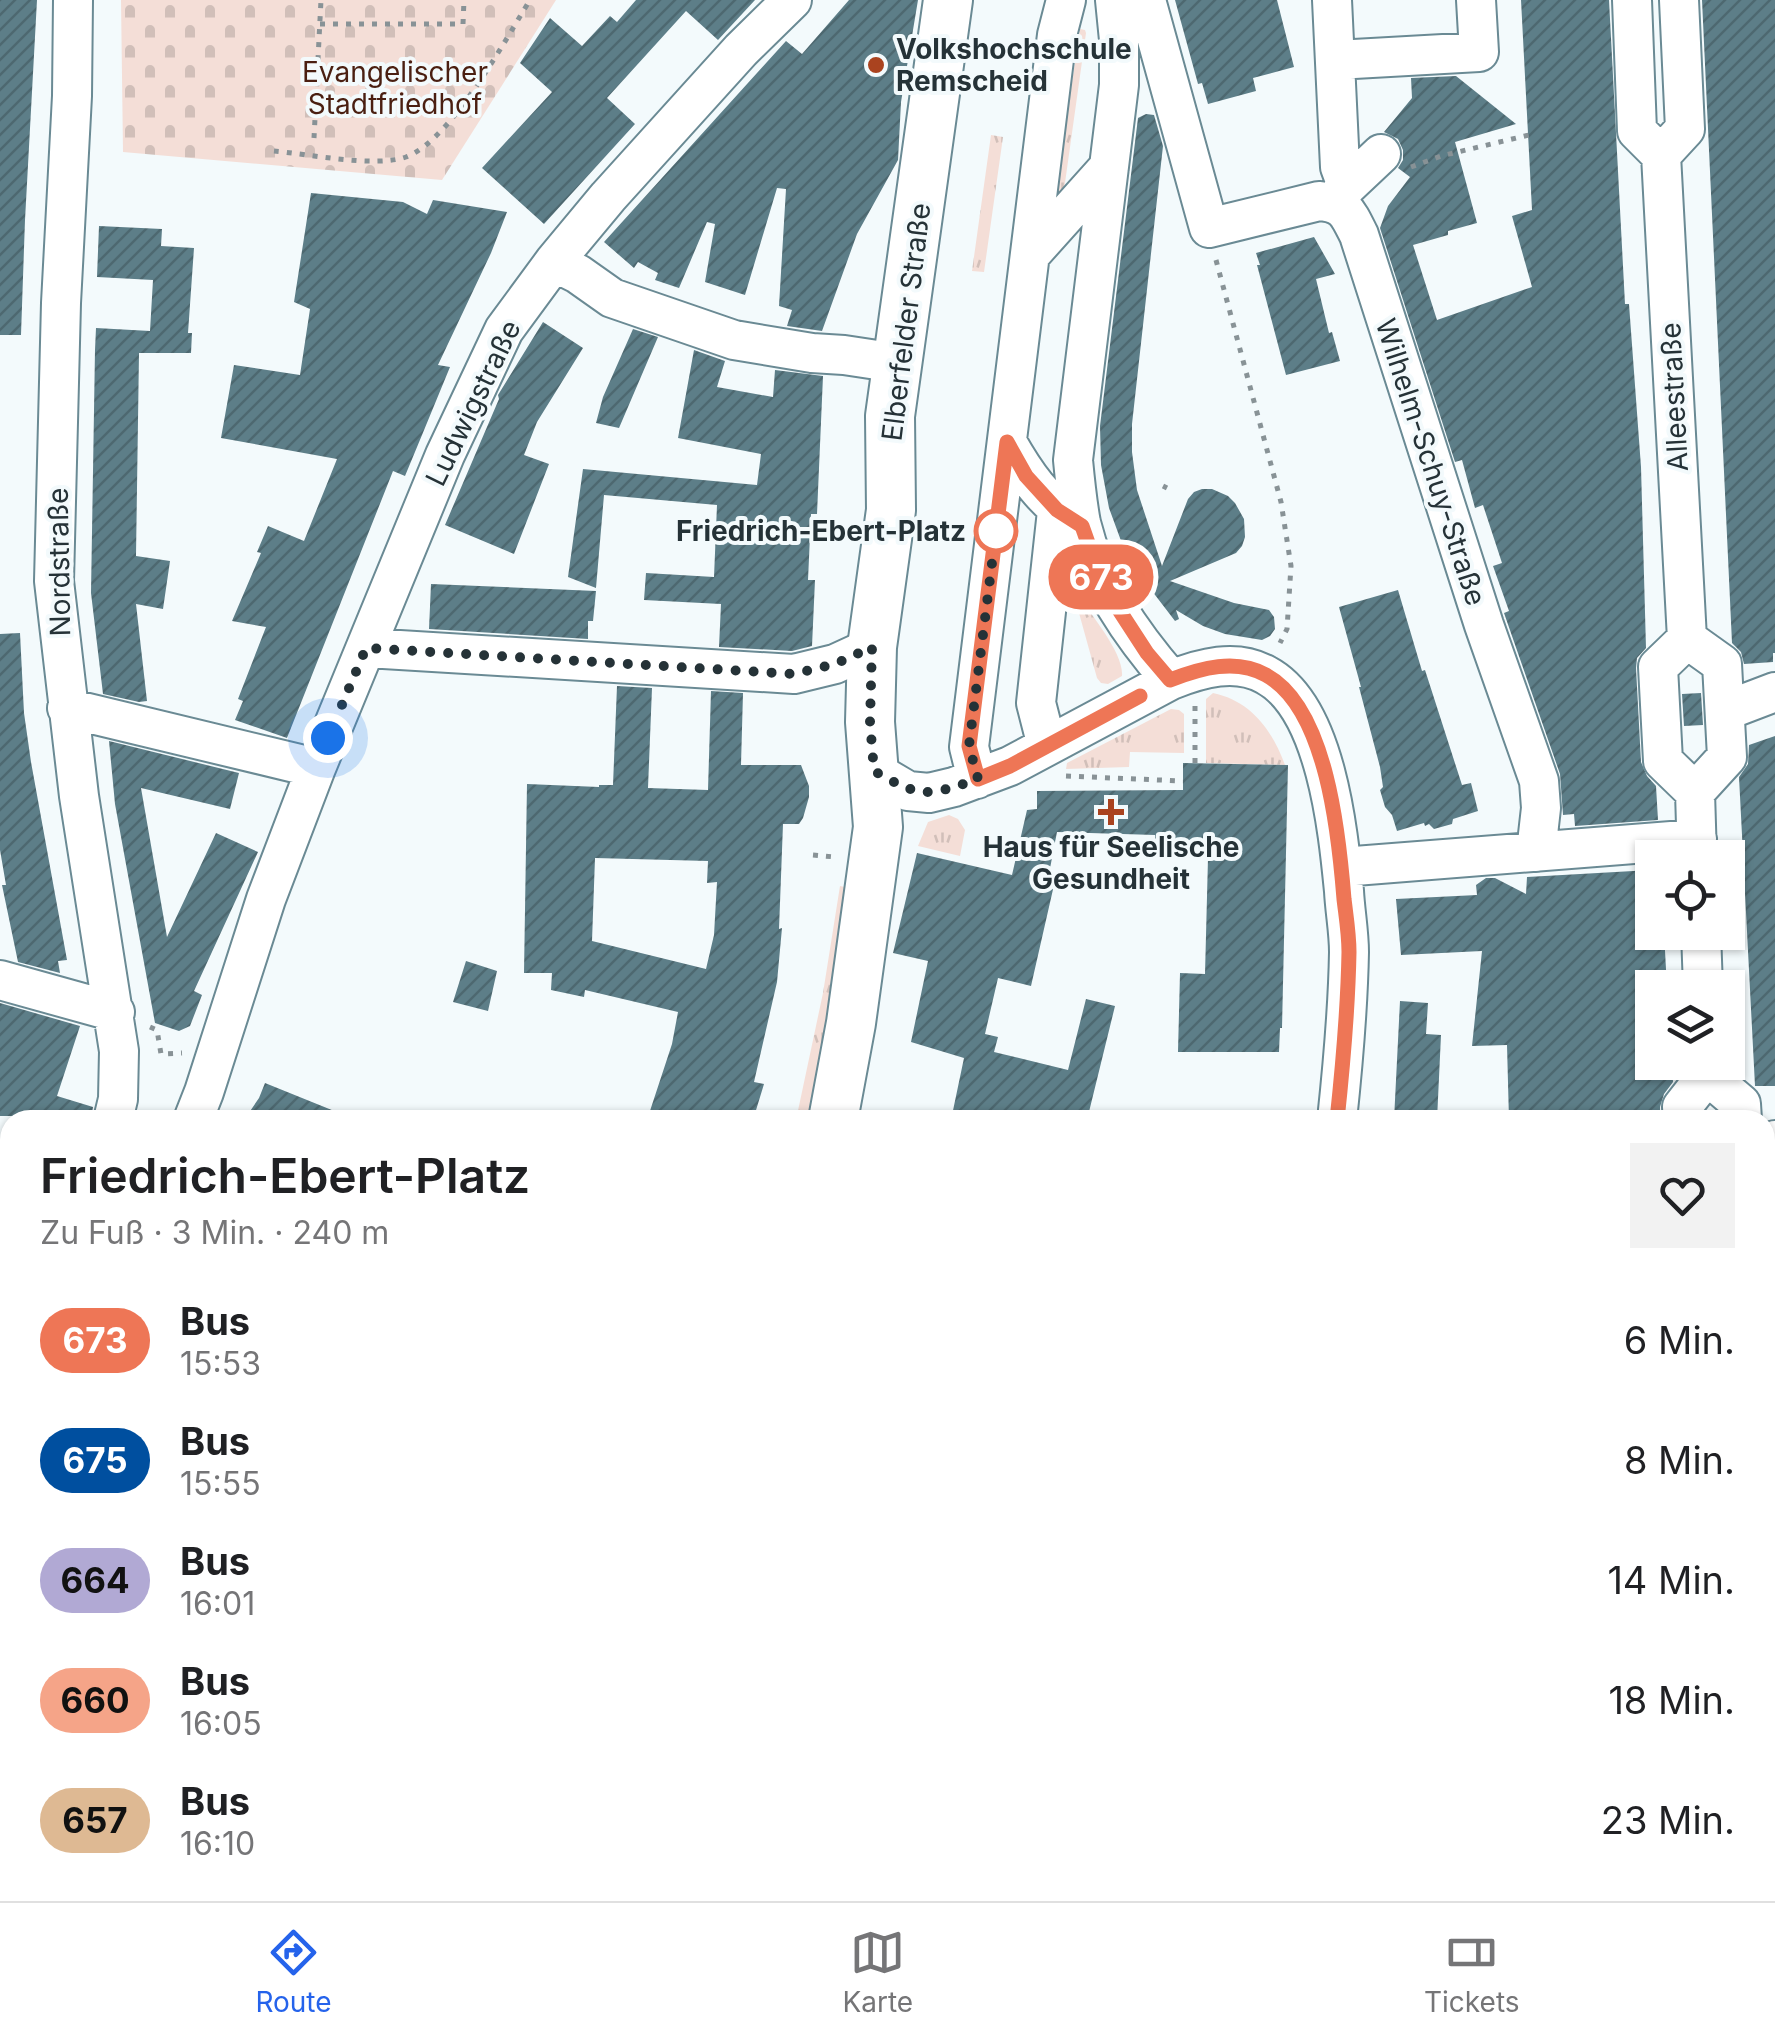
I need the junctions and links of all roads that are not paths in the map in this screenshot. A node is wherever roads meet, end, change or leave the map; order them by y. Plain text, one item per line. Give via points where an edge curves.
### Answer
1 (73, 0) edge
2 (792, 0) edge
3 (948, 0) edge
4 (1332, 0) edge
5 (1476, 0) edge
6 (1632, 0) edge
7 (1679, 0) edge
8 (1097, 2) edge
9 (1342, 59) junction
10 (1661, 156) junction
11 (1393, 162) road end
12 (1109, 167) junction
13 (1341, 194) junction
14 (1030, 255) junction
15 (554, 262) junction
16 (897, 363) junction
17 (1007, 442) junction
18 (1070, 518) junction
19 (1686, 639) junction
20 (872, 647) junction
21 (366, 648) junction
22 (1183, 686) junction
23 (1775, 692) edge
24 (67, 708) junction
25 (1725, 711) junction
26 (1047, 746) junction
27 (316, 768) junction
28 (874, 771) junction
29 (978, 779) junction
30 (1694, 792) junction
31 (1697, 840) edge
32 (1635, 850) edge
33 (1543, 852) junction
34 (1342, 867) junction
35 (0, 980) edge
36 (115, 1012) junction
37 (1700, 1080) edge
38 (1718, 1080) edge
39 (115, 1110) edge
40 (197, 1110) edge
41 (835, 1110) edge
42 (1338, 1110) edge
43 (1682, 1110) edge
44 (1741, 1110) edge

1 - 24 street, Nordstraße via 54,582
2 - 15 street, Ludwigstraße
3 - 16 main road, Elberfelder Straße
4 - 9 street
5 - 9 street via 1478,52
6 - 10 street, Alleestraße via 1636,131
7 - 10 street via 1686,128
8 - 12 street via 1120,40
8 - 13 street via 1209,228
8 - 14 street via 1057,36
9 - 13 street
10 - 19 street, Alleestraße
11 - 13 street
12 - 14 street
12 - 18 street via 1074,460 1077,502
13 - 33 street, Wilhelm-Schuy-Straße via 1539,780
14 - 17 street
15 - 16 street via 612,298 734,340
15 - 21 street, Ludwigstraße via 504,330
16 - 20 main road, Elberfelder Straße via 890,510
17 - 18 street via 1026,476
17 - 29 street via 969,746
18 - 22 street via 1147,653
18 - 26 street via 1036,703
19 - 25 street via 1722,664
19 - 30 street via 1658,667 1663,761
20 - 21 street via 794,674
20 - 28 main road, Elberfelder Straße
21 - 27 street, Ludwigstraße
22 - 26 street
22 - 34 street via 1196,670 1228,664 1264,673 1286,689 1323,765
23 - 25 street
24 - 27 street
24 - 36 street, Nordstraße
25 - 30 street via 1727,758
26 - 29 street
27 - 40 street, Ludwigstraße
28 - 29 street via 908,791 928,793
28 - 41 main road, Elberfelder Straße via 878,827
30 - 31 street
32 - 33 street
33 - 34 street
34 - 42 street via 1349,949
35 - 36 street
36 - 39 street, Nordstraße
37 - 43 street
38 - 44 street

